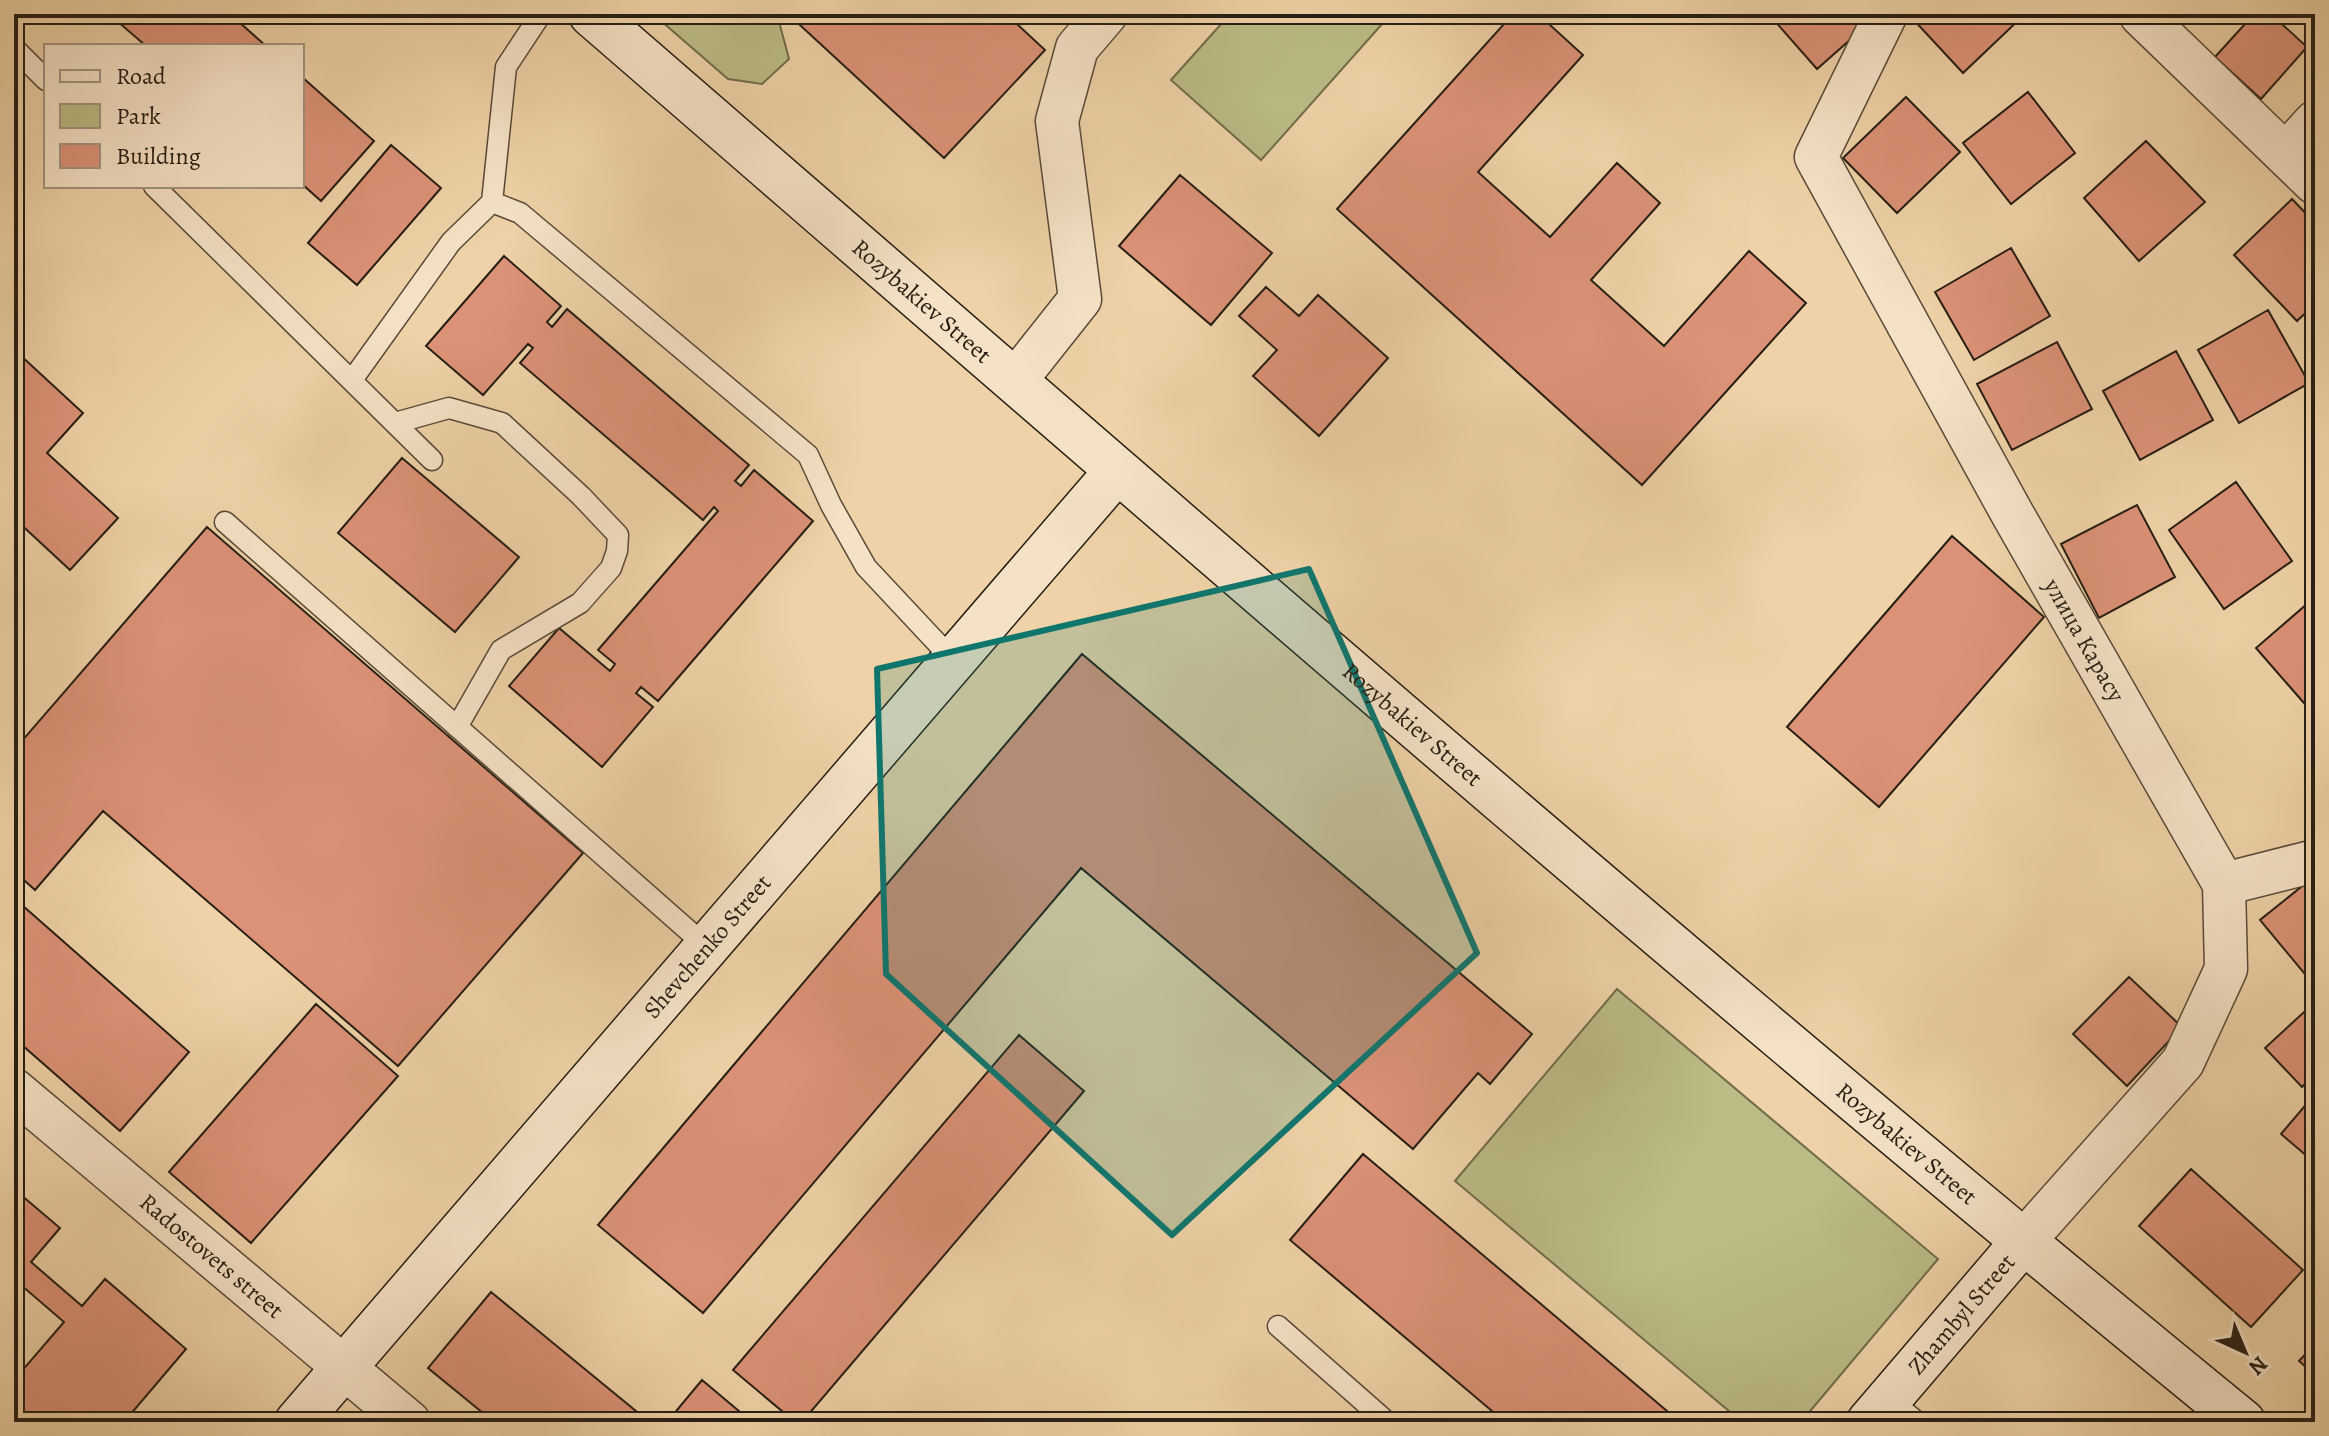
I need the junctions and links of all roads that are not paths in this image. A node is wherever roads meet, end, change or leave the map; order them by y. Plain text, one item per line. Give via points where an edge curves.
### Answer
1 (541, 14) edge
2 (591, 14) edge
3 (1106, 14) edge
4 (1886, 14) edge
5 (2141, 15) edge
6 (14, 48) edge
7 (44, 78) edge
8 (2315, 122) edge
9 (2286, 154) junction
10 (2315, 183) edge
11 (156, 188) edge
12 (492, 202) junction
13 (352, 380) junction
14 (1015, 381) junction
15 (395, 423) junction
16 (432, 460) dead end
17 (1117, 471) junction
18 (225, 522) dead end
19 (953, 660) junction
20 (457, 727) junction
21 (2315, 861) edge
22 (2224, 884) junction
23 (707, 947) junction
24 (14, 1090) edge
25 (2023, 1242) junction
26 (1278, 1326) dead end
27 (345, 1366) junction
28 (1891, 1414) edge
29 (297, 1422) edge
30 (409, 1422) edge
31 (1387, 1422) edge
32 (2243, 1422) edge

1 - 12 lane via 506,67
2 - 14 main road, Rozybakiev Street
3 - 14 street via 1077,48 1057,121 1080,299
4 - 22 street, улица Карасу via 1816,157
5 - 9 street
6 - 7 lane
8 - 9 street
9 - 10 street
11 - 13 lane
12 - 13 lane via 451,242
12 - 19 lane via 520,213 808,455 866,567
13 - 15 lane
14 - 17 main road, Rozybakiev Street
15 - 16 lane
15 - 20 lane via 449,408 502,423 618,535 611,568 580,603 501,650
17 - 19 main road, Shevchenko Street
17 - 25 main road, Rozybakiev Street
18 - 20 lane
19 - 23 main road, Shevchenko Street
20 - 23 lane
21 - 22 street
22 - 25 street, улица Карасу via 2226,969 2183,1062
23 - 27 main road, Shevchenko Street
24 - 27 street, Radostovets street
25 - 28 main road, Zhambyl Street
25 - 32 main road, Rozybakiev Street
26 - 31 lane
27 - 29 main road, Shevchenko Street
27 - 30 street, Radostovets street

